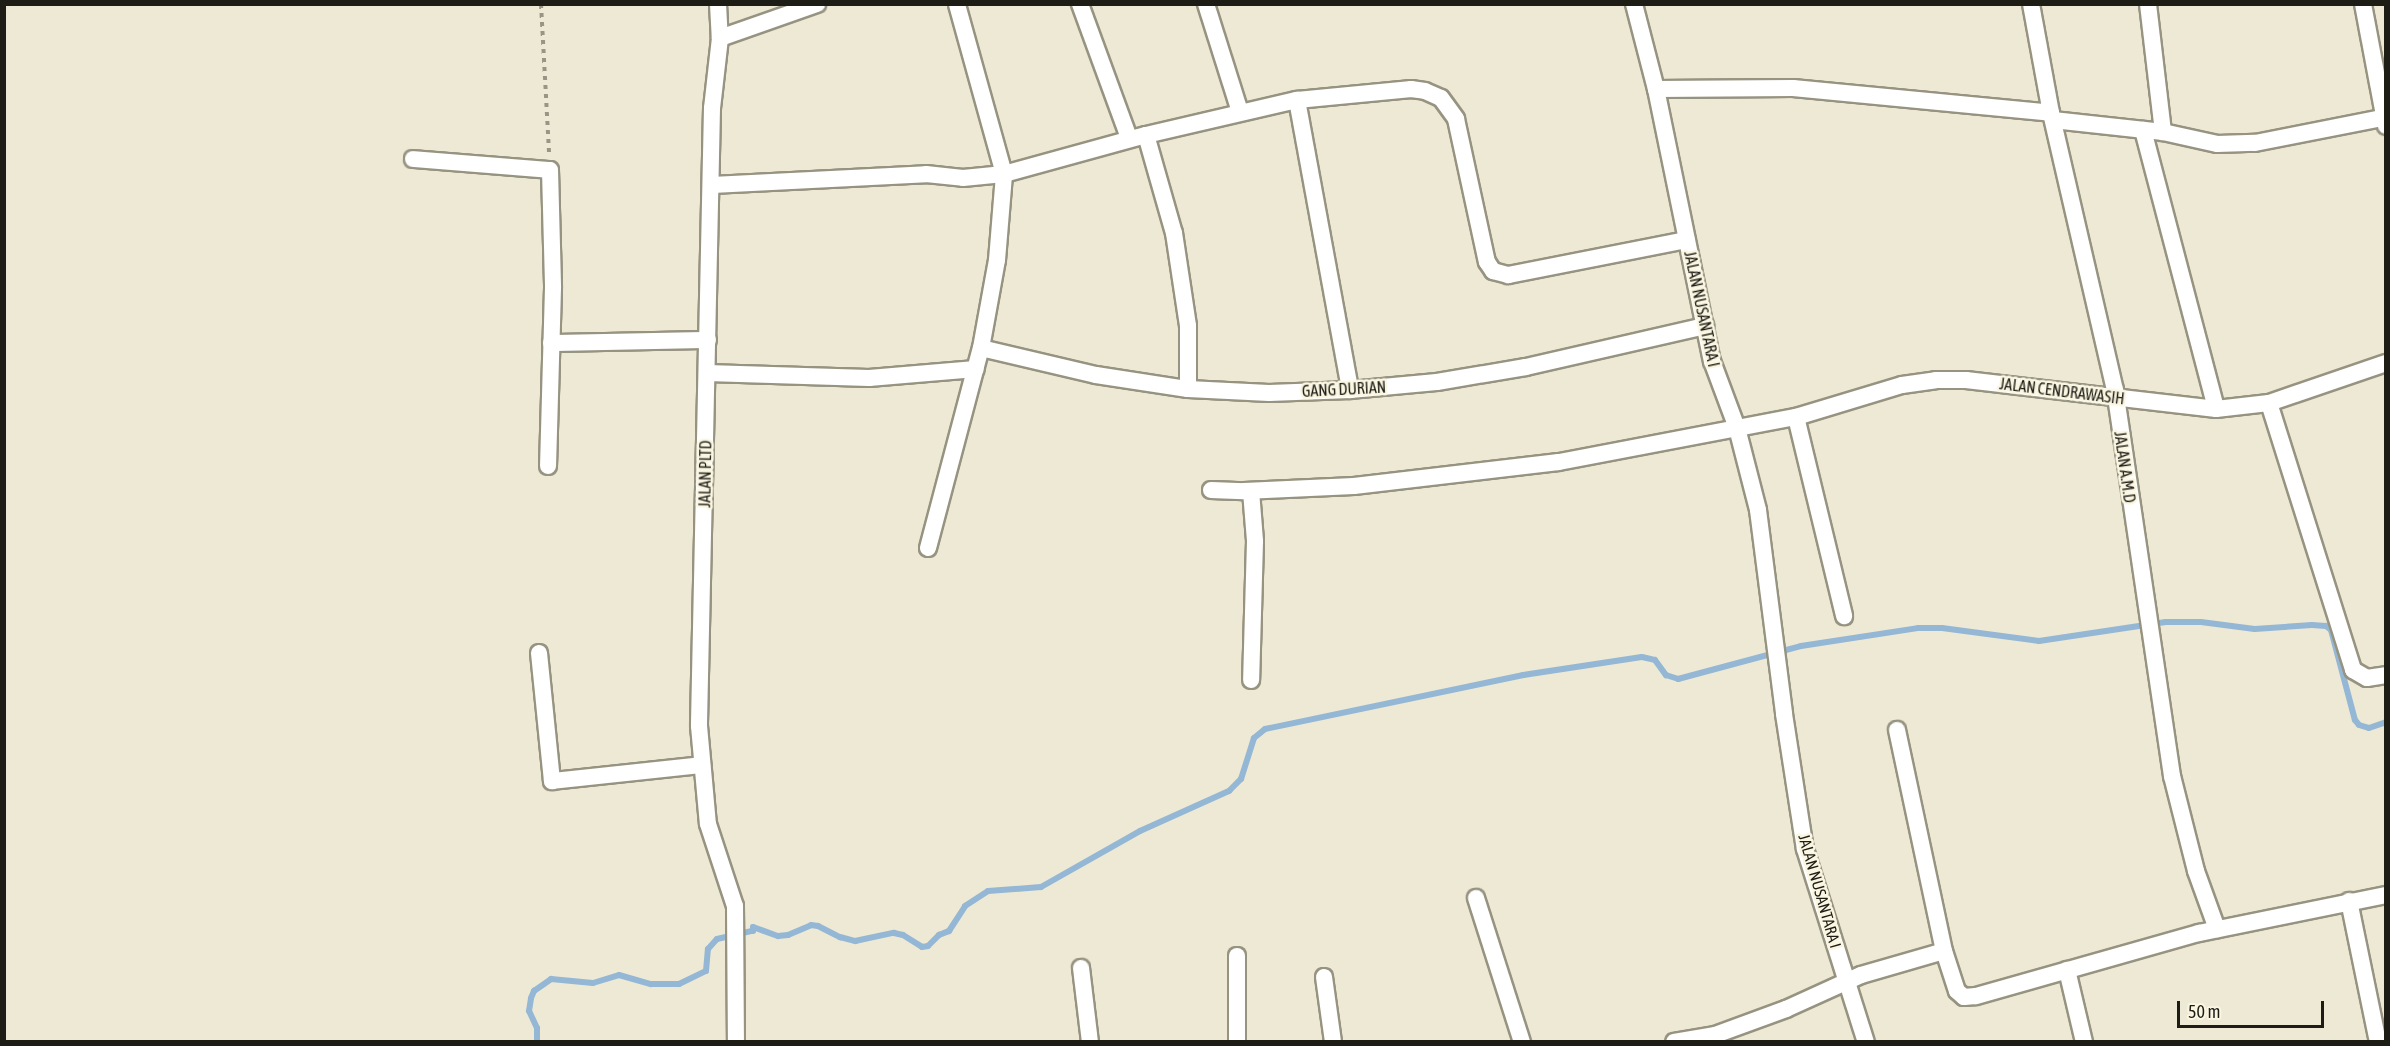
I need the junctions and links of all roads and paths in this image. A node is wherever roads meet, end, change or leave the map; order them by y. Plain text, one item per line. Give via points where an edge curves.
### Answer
1 (541, 4) edge
2 (718, 4) edge
3 (817, 4) edge
4 (957, 4) edge
5 (1080, 4) edge
6 (1206, 4) edge
7 (1634, 4) edge
8 (2031, 4) edge
9 (2148, 4) edge
10 (2363, 4) edge
11 (720, 38) junction
12 (1656, 89) junction
13 (1297, 100) junction
14 (1240, 112) junction
15 (2052, 117) junction
16 (2384, 122) edge
17 (2144, 130) junction
18 (2163, 132) junction
19 (1146, 135) junction
20 (1129, 138) junction
21 (413, 159) dead end
22 (550, 170) junction
23 (1004, 174) junction
24 (712, 185) junction
25 (1687, 240) junction
26 (1705, 326) junction
27 (708, 340) junction
28 (551, 343) junction
29 (981, 348) junction
30 (2385, 363) edge
31 (976, 369) junction
32 (707, 373) junction
33 (1188, 389) junction
34 (1350, 390) junction
35 (2115, 397) junction
36 (2269, 403) junction
37 (2216, 409) junction
38 (1796, 417) junction
39 (1737, 428) junction
40 (548, 466) dead end
41 (1211, 490) dead end
42 (1251, 491) junction
43 (928, 548) dead end
44 (1844, 616) dead end
45 (539, 653) dead end
46 (2385, 675) edge
47 (1251, 680) dead end
48 (1897, 730) dead end
49 (702, 765) junction
50 (2385, 895) edge
51 (1476, 898) dead end
52 (2349, 901) junction
53 (2217, 929) junction
54 (1944, 951) junction
55 (1238, 956) dead end
56 (1081, 968) dead end
57 (2067, 970) junction
58 (1324, 977) dead end
59 (1847, 982) junction
60 (1716, 1038) edge
61 (736, 1041) edge
62 (1090, 1041) edge
63 (1237, 1041) edge
64 (1333, 1041) edge
65 (1522, 1041) edge
66 (1674, 1041) edge
67 (1866, 1041) edge
68 (2084, 1041) edge
69 (2378, 1041) edge

1 - 22 path
2 - 11 street, JALAN PLTD
3 - 11 street
4 - 23 street
5 - 20 street
6 - 14 street
7 - 12 street, JALAN NUSANTARA I
8 - 15 street, JALAN A.M.D
9 - 18 street
10 - 16 street
11 - 24 street, JALAN PLTD via 712,108
12 - 15 street via 1793,88
12 - 25 street, JALAN NUSANTARA I
13 - 14 street
13 - 25 street via 1411,89 1441,98 1455,119 1487,262 1500,274
13 - 34 street
14 - 19 street
15 - 17 street
15 - 35 street, JALAN A.M.D
16 - 18 street via 2255,143 2217,144
17 - 18 street
17 - 37 street
19 - 20 street
19 - 33 street via 1174,232 1188,326
20 - 23 street
21 - 22 street
22 - 28 street
23 - 24 street
23 - 29 street via 997,260
24 - 27 street, JALAN PLTD
25 - 26 street, JALAN NUSANTARA I
26 - 34 street, GANG DURIAN via 1526,367 1437,382
26 - 39 street, JALAN NUSANTARA I via 1712,362
27 - 28 street
27 - 32 street, JALAN PLTD
28 - 40 street
29 - 31 street
29 - 33 street, GANG DURIAN via 1096,375
30 - 36 street, JALAN CENDRAWASIH
31 - 32 street via 869,378
31 - 43 street
32 - 49 street, JALAN PLTD via 699,726
33 - 34 street, GANG DURIAN via 1269,393
35 - 37 street, JALAN CENDRAWASIH
35 - 38 street, JALAN CENDRAWASIH via 1966,380 1936,381 1902,385
35 - 53 street, JALAN A.M.D via 2183,828
36 - 37 street, JALAN CENDRAWASIH
36 - 46 street via 2353,670 2367,678
38 - 39 street, JALAN CENDRAWASIH
38 - 44 street
39 - 42 street, JALAN CENDRAWASIH via 1559,462 1354,486
39 - 59 street, JALAN NUSANTARA I via 1758,510 1805,849
41 - 42 street, JALAN CENDRAWASIH
42 - 47 street via 1255,541
45 - 49 street via 552,781
48 - 54 street
49 - 61 street, JALAN PLTD via 708,824 735,906
50 - 52 street
51 - 65 street
52 - 53 street
52 - 69 street
53 - 57 street
54 - 57 street via 1958,991 1964,997
54 - 59 street
55 - 63 street
56 - 62 street
57 - 68 street
58 - 64 street
59 - 60 street
59 - 67 street, JALAN NUSANTARA I
60 - 66 street

